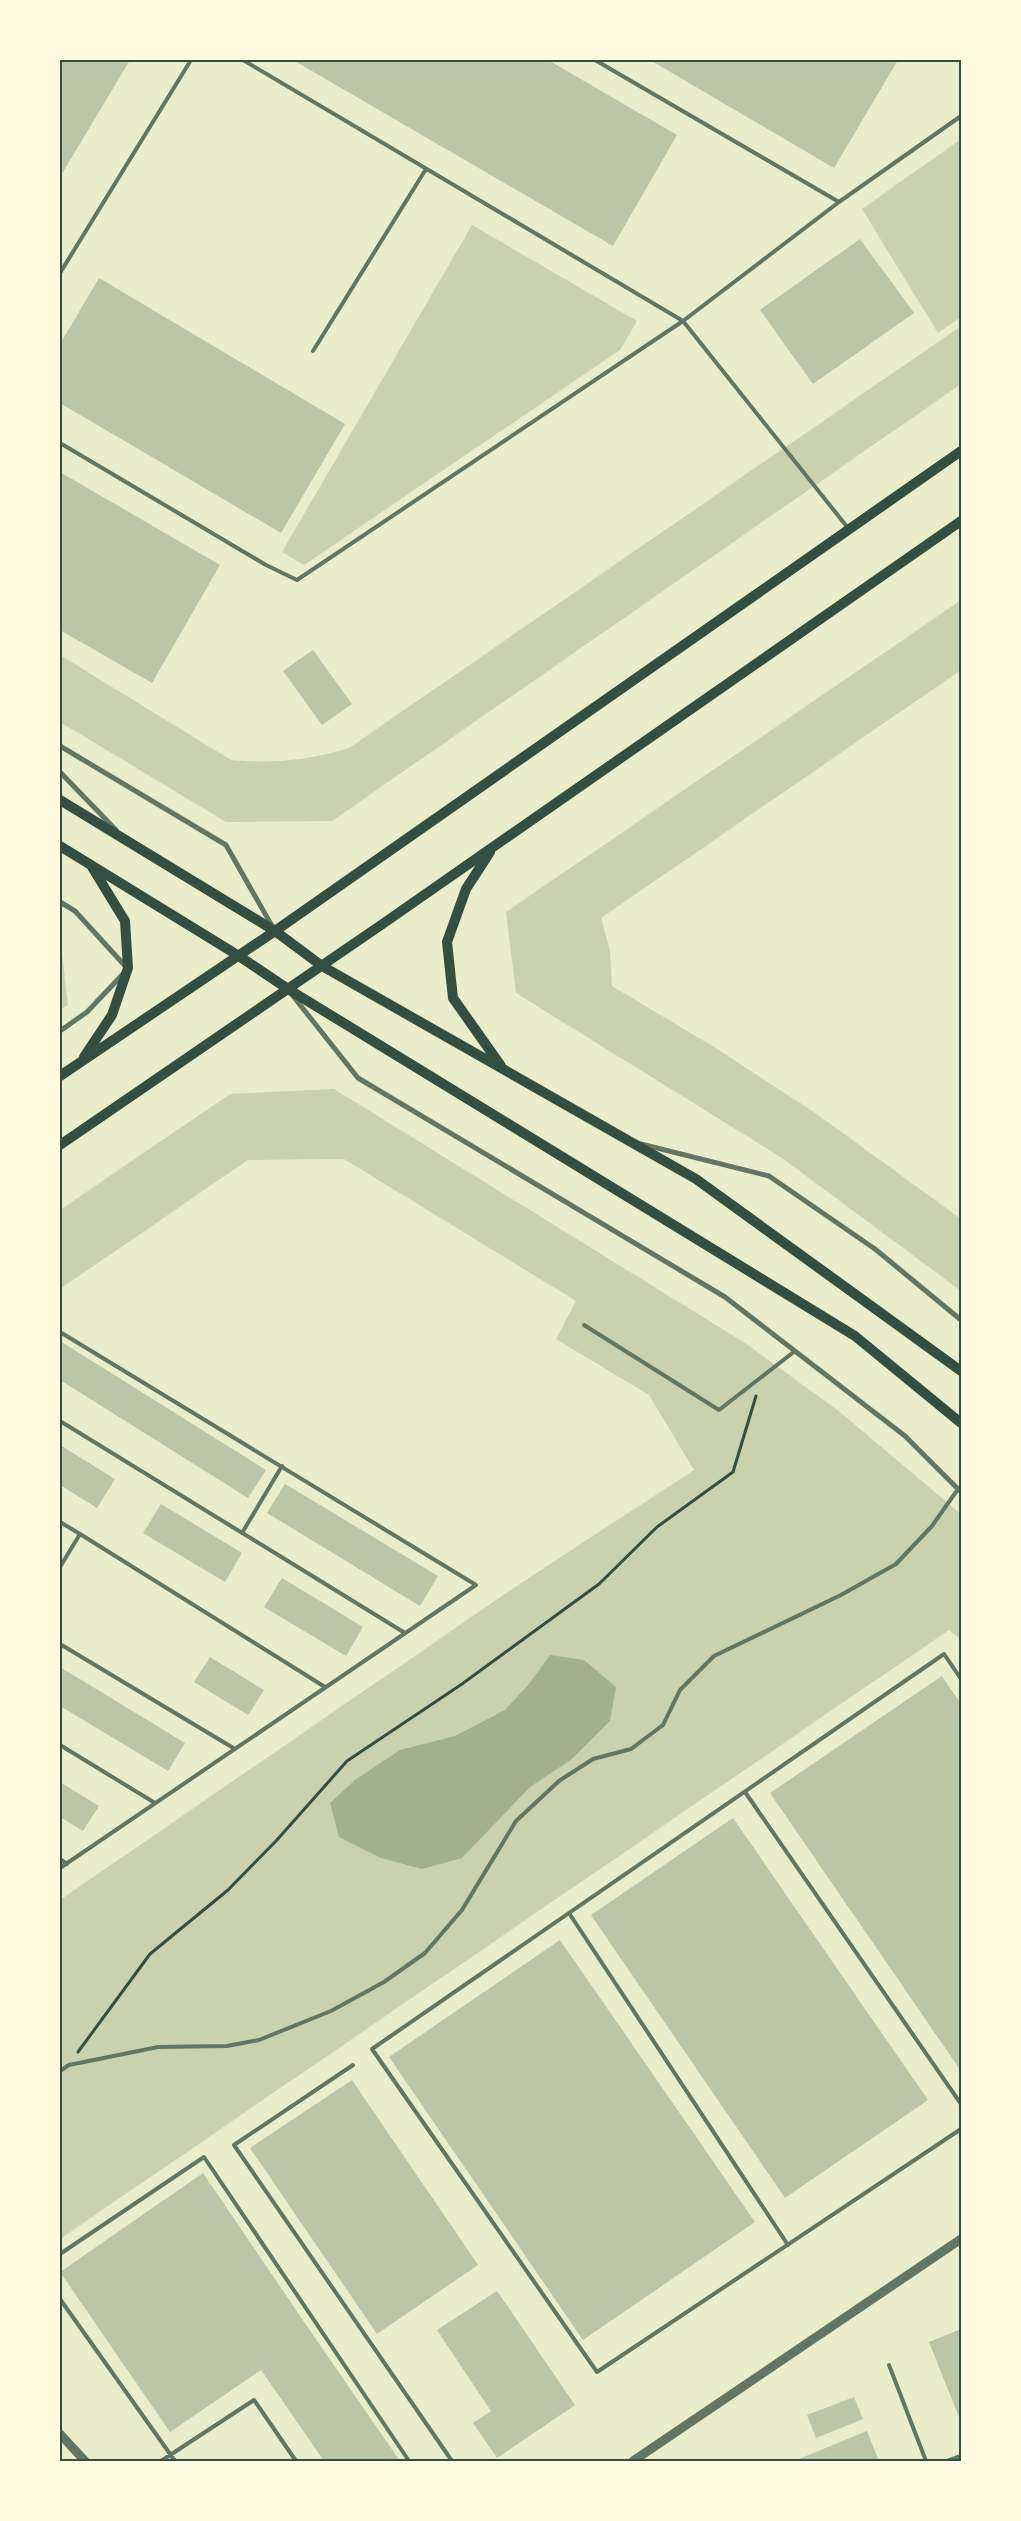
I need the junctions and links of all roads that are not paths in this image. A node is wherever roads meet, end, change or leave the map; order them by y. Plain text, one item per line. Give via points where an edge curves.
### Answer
1 (191, 60) edge
2 (243, 60) edge
3 (595, 60) edge
4 (961, 116) edge
5 (426, 169) junction
6 (838, 202) junction
7 (60, 273) edge
8 (683, 321) junction
9 (313, 352) dead end
10 (60, 443) edge
11 (961, 452) edge
12 (961, 521) edge
13 (850, 529) junction
14 (60, 746) edge
15 (60, 772) edge
16 (60, 800) edge
17 (125, 840) junction
18 (60, 846) edge
19 (493, 848) junction
20 (90, 864) junction
21 (60, 902) edge
22 (275, 931) junction
23 (238, 956) junction
24 (322, 966) junction
25 (128, 968) junction
26 (288, 989) junction
27 (60, 1030) edge
28 (80, 1062) junction
29 (503, 1069) junction
30 (60, 1076) edge
31 (626, 1140) junction
32 (60, 1145) edge
33 (961, 1320) edge
34 (584, 1325) dead end
35 (60, 1332) edge
36 (795, 1351) junction
37 (961, 1371) edge
38 (60, 1421) edge
39 (961, 1423) edge
40 (282, 1466) junction
41 (959, 1490) edge
42 (60, 1522) edge
43 (242, 1533) junction
44 (80, 1534) junction
45 (60, 1567) edge
46 (405, 1633) junction
47 (60, 1644) edge
48 (961, 1679) edge
49 (326, 1687) junction
50 (60, 1745) edge
51 (235, 1749) junction
52 (745, 1792) junction
53 (155, 1803) junction
54 (60, 1859) edge
55 (66, 1864) junction
56 (60, 1868) edge
57 (569, 1913) junction
58 (353, 2065) dead end
59 (60, 2070) edge
60 (961, 2104) edge
61 (961, 2130) edge
62 (961, 2239) edge
63 (788, 2244) junction
64 (60, 2254) edge
65 (60, 2299) edge
66 (889, 2365) dead end
67 (60, 2434) edge
68 (170, 2455) junction
69 (961, 2456) edge
70 (85, 2461) edge
71 (161, 2461) edge
72 (175, 2461) edge
73 (296, 2461) edge
74 (409, 2461) edge
75 (452, 2461) edge
76 (632, 2461) edge
77 (926, 2461) edge
78 (947, 2461) edge

1 - 7 lane
2 - 5 lane
3 - 6 lane
4 - 6 lane
5 - 8 lane
5 - 9 lane
6 - 8 lane
8 - 10 lane via 297,580 266,565
8 - 13 lane
11 - 13 main road
12 - 19 main road
13 - 22 main road
14 - 22 street via 226,845
15 - 17 street
16 - 17 main road
17 - 22 main road
18 - 20 main road
19 - 24 main road
19 - 29 main road via 466,889 447,942 453,998
20 - 23 main road
20 - 25 main road via 125,921
21 - 25 street via 75,911
22 - 23 main road
22 - 24 main road
23 - 26 main road
23 - 28 main road
24 - 26 main road
24 - 29 main road
25 - 27 street via 87,1012
25 - 28 main road via 112,1015
26 - 32 main road
26 - 36 street via 358,1078 725,1297
26 - 39 main road via 855,1336
28 - 30 main road
29 - 31 main road
31 - 33 street via 769,1176 875,1249
31 - 37 main road via 696,1179
34 - 36 lane via 720,1410
35 - 40 lane
36 - 41 street via 905,1436
38 - 43 lane
40 - 43 lane
40 - 46 lane via 476,1584
41 - 59 lane via 932,1526 896,1564 714,1656 680,1690 663,1725 631,1749 593,1758 559,1781 516,1821 462,1910 425,1953 384,1982 331,2011 258,2040 227,2046 158,2047 69,2065
42 - 44 lane
43 - 46 lane
44 - 45 lane
44 - 49 lane
46 - 49 lane
47 - 51 lane
48 - 52 lane via 944,1654
49 - 51 lane
50 - 53 lane
51 - 53 lane
52 - 57 lane
52 - 60 lane
53 - 55 lane
54 - 55 lane
55 - 56 lane
57 - 63 lane
57 - 63 lane via 372,2049 597,2372
58 - 75 lane via 234,2145
61 - 63 lane
62 - 76 street
64 - 74 lane via 204,2157
65 - 68 lane
66 - 77 lane
67 - 70 street
68 - 71 lane
68 - 72 lane
68 - 73 lane via 254,2400
69 - 78 lane

